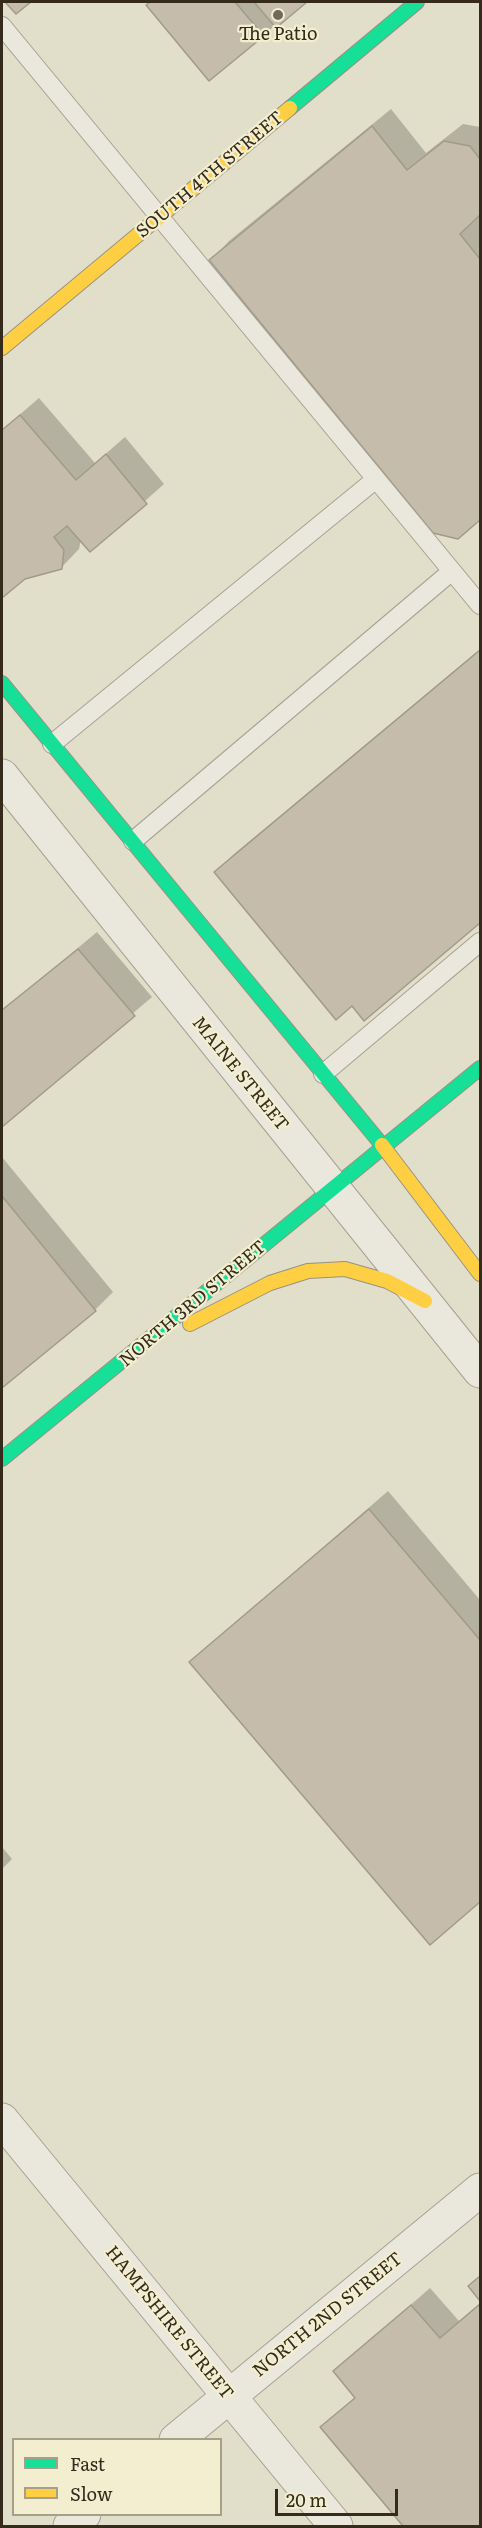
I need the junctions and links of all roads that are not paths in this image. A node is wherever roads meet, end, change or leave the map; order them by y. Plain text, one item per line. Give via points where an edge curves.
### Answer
1 (417, 2) edge
2 (2, 26) edge
3 (159, 217) junction
4 (2, 348) edge
5 (376, 479) junction
6 (452, 571) junction
7 (480, 605) edge
8 (2, 683) edge
9 (52, 744) junction
10 (2, 776) edge
11 (133, 841) junction
12 (480, 942) edge
13 (480, 1068) edge
14 (323, 1074) junction
15 (383, 1146) junction
16 (332, 1188) junction
17 (480, 1274) edge
18 (425, 1301) junction
19 (132, 1354) junction
20 (480, 1371) edge
21 (2, 1459) edge
22 (2, 2120) edge
23 (480, 2190) edge
24 (229, 2396) junction
25 (177, 2438) edge
26 (82, 2516) edge
27 (70, 2526) edge
28 (336, 2526) edge

1 - 3 main road, SOUTH 4TH STREET
2 - 3 lane
3 - 4 main road, SOUTH 4TH STREET
3 - 5 lane
5 - 6 lane
5 - 9 lane
6 - 7 lane
6 - 11 lane
8 - 9 main road
9 - 11 main road
10 - 16 street, MAINE STREET
11 - 14 main road
12 - 14 lane
13 - 15 main road, NORTH 3RD STREET
14 - 15 main road
15 - 16 main road, NORTH 3RD STREET
15 - 17 main road
16 - 18 street, MAINE STREET
16 - 19 main road, NORTH 3RD STREET
18 - 19 main road via 387,1281 345,1269 309,1271 270,1282
18 - 20 street, MAINE STREET
19 - 21 main road, NORTH 3RD STREET
22 - 24 street, HAMPSHIRE STREET
23 - 24 street, NORTH 2ND STREET
24 - 25 street, NORTH 2ND STREET
24 - 28 street, HAMPSHIRE STREET
26 - 27 street

